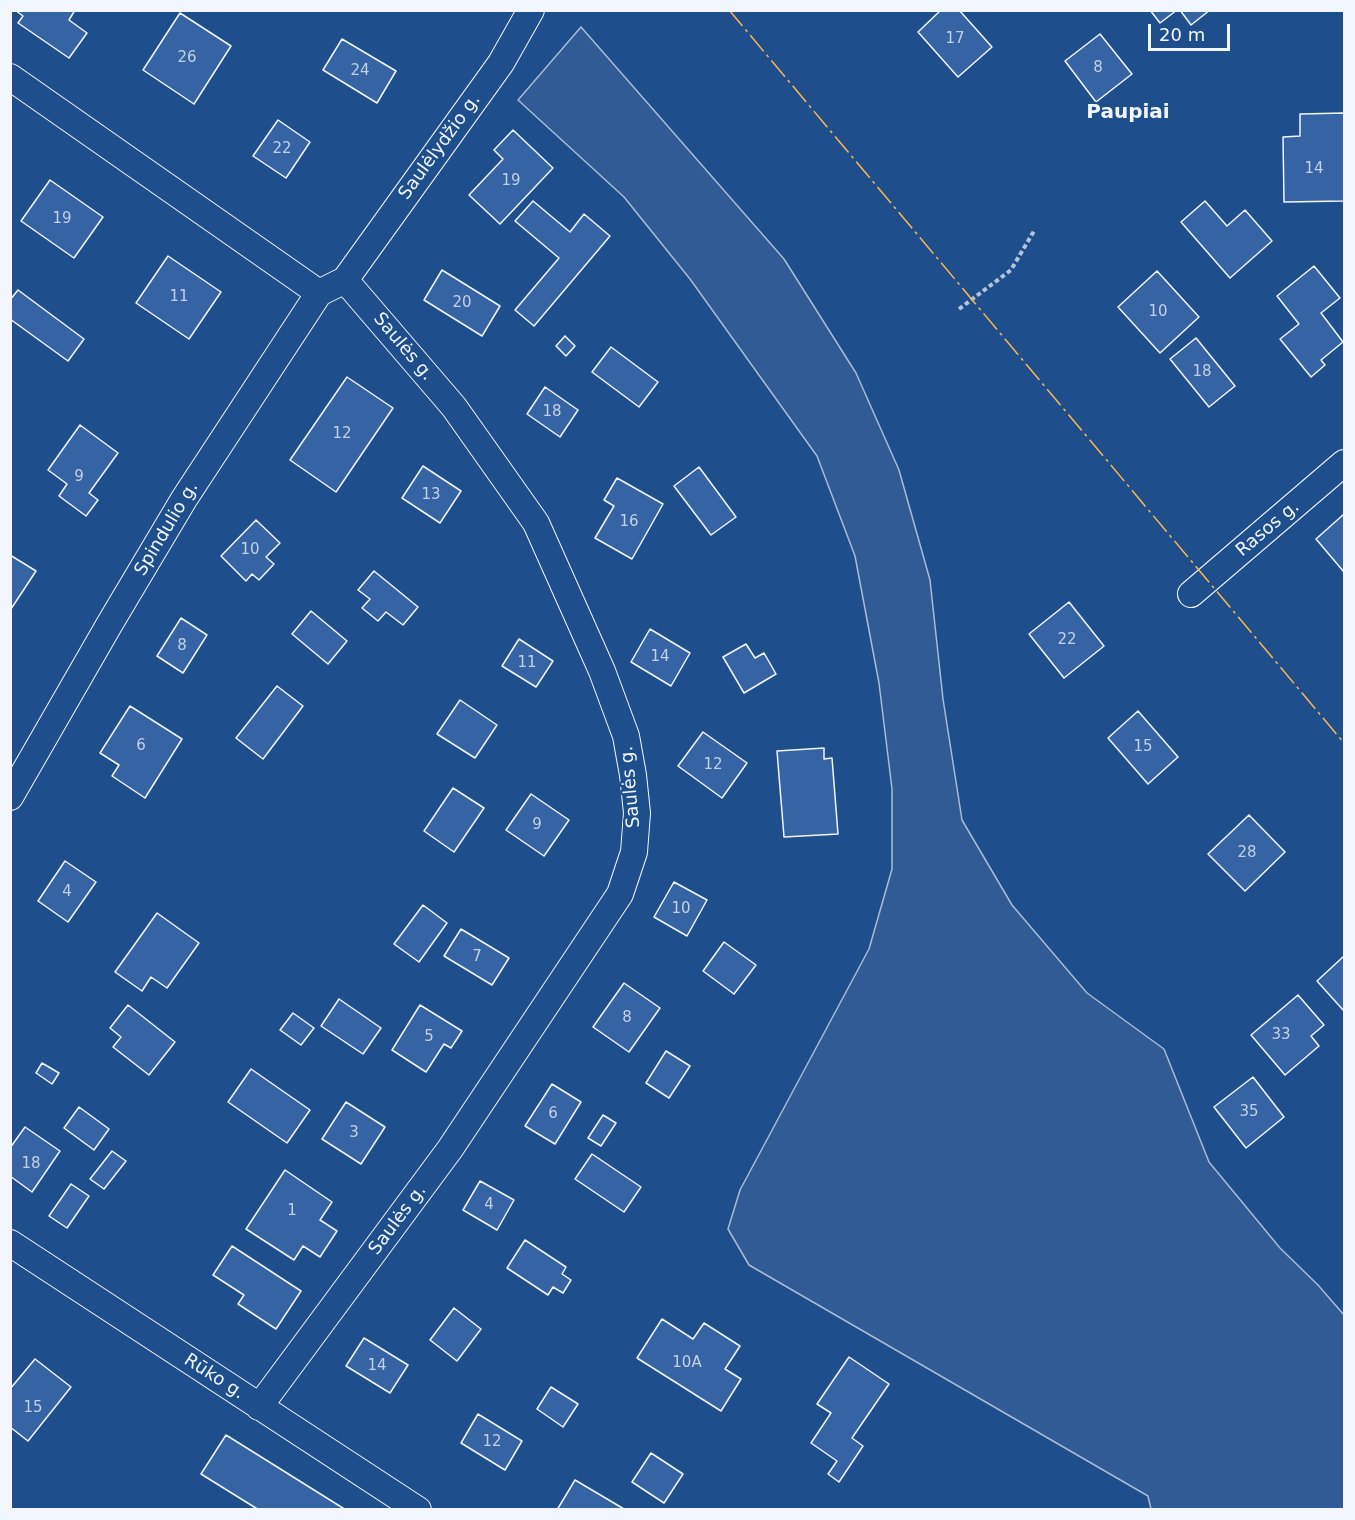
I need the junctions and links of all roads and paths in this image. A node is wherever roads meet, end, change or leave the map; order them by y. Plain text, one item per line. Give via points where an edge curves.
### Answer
1 (531, 10) edge
2 (10, 77) edge
3 (1034, 231) dead end
4 (345, 280) junction
5 (319, 293) junction
6 (959, 309) dead end
7 (1344, 463) edge
8 (1191, 594) dead end
9 (10, 797) edge
10 (10, 1243) edge
11 (259, 1407) junction
12 (418, 1509) edge

1 - 4 street, Saulėlydžio g. via 501,63
2 - 5 street
3 - 6 path via 1011,270
4 - 5 street
4 - 11 street, Saulės g. via 454,407 536,523 626,735 637,813 634,852 621,894 450,1149
5 - 9 street, Spindulio g. via 184,499
7 - 8 street, Rasos g.
10 - 11 street, Rūko g.
11 - 12 street, Rūko g.

